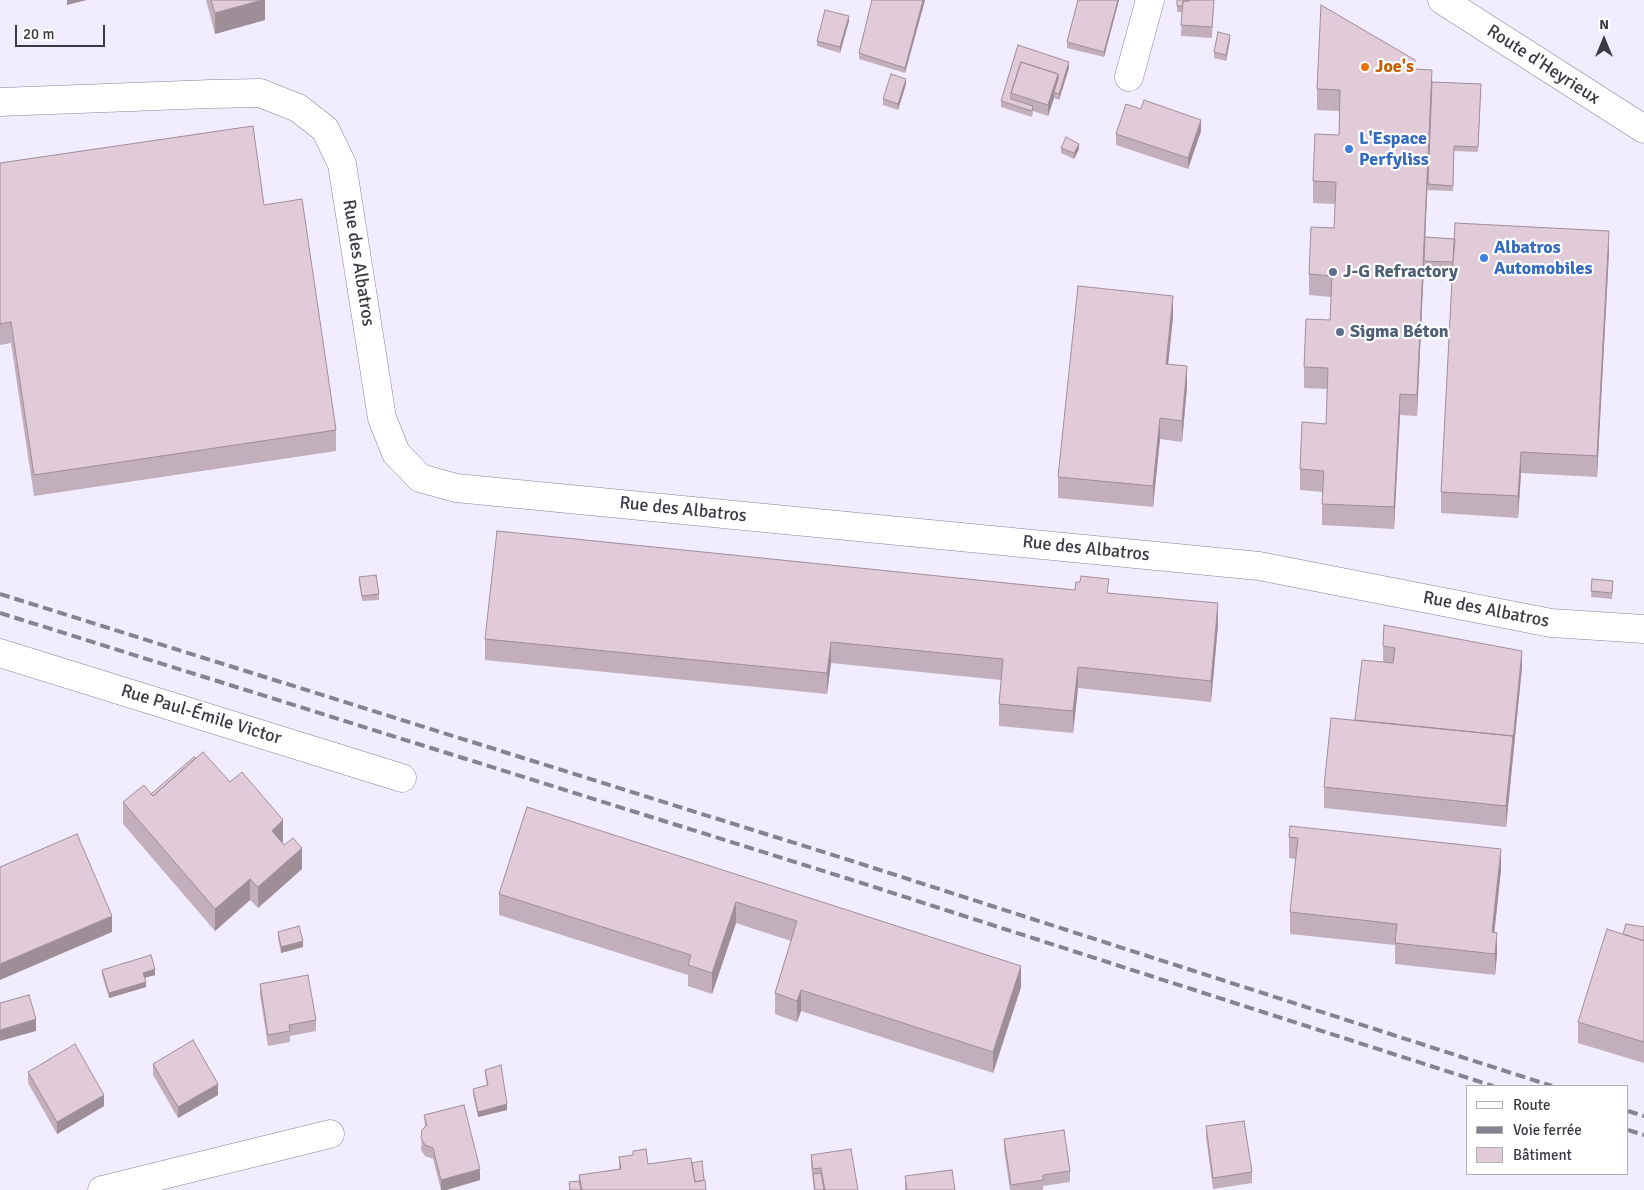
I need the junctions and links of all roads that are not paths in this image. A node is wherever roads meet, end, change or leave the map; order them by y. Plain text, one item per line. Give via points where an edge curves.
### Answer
1 (1150, 0) edge
2 (1442, 0) edge
3 (1129, 77) dead end
4 (0, 102) edge
5 (1644, 129) edge
6 (1644, 629) edge
7 (0, 653) edge
8 (402, 778) dead end
9 (330, 1134) dead end
10 (102, 1190) edge

1 - 3 street
2 - 5 street, Route d'Heyrieux
4 - 6 street, Rue des Albatros via 260,93 298,108 325,129 342,164 382,418 396,453 420,478 456,488 1259,566 1551,623
7 - 8 street, Rue Paul-Émile Victor
9 - 10 street

